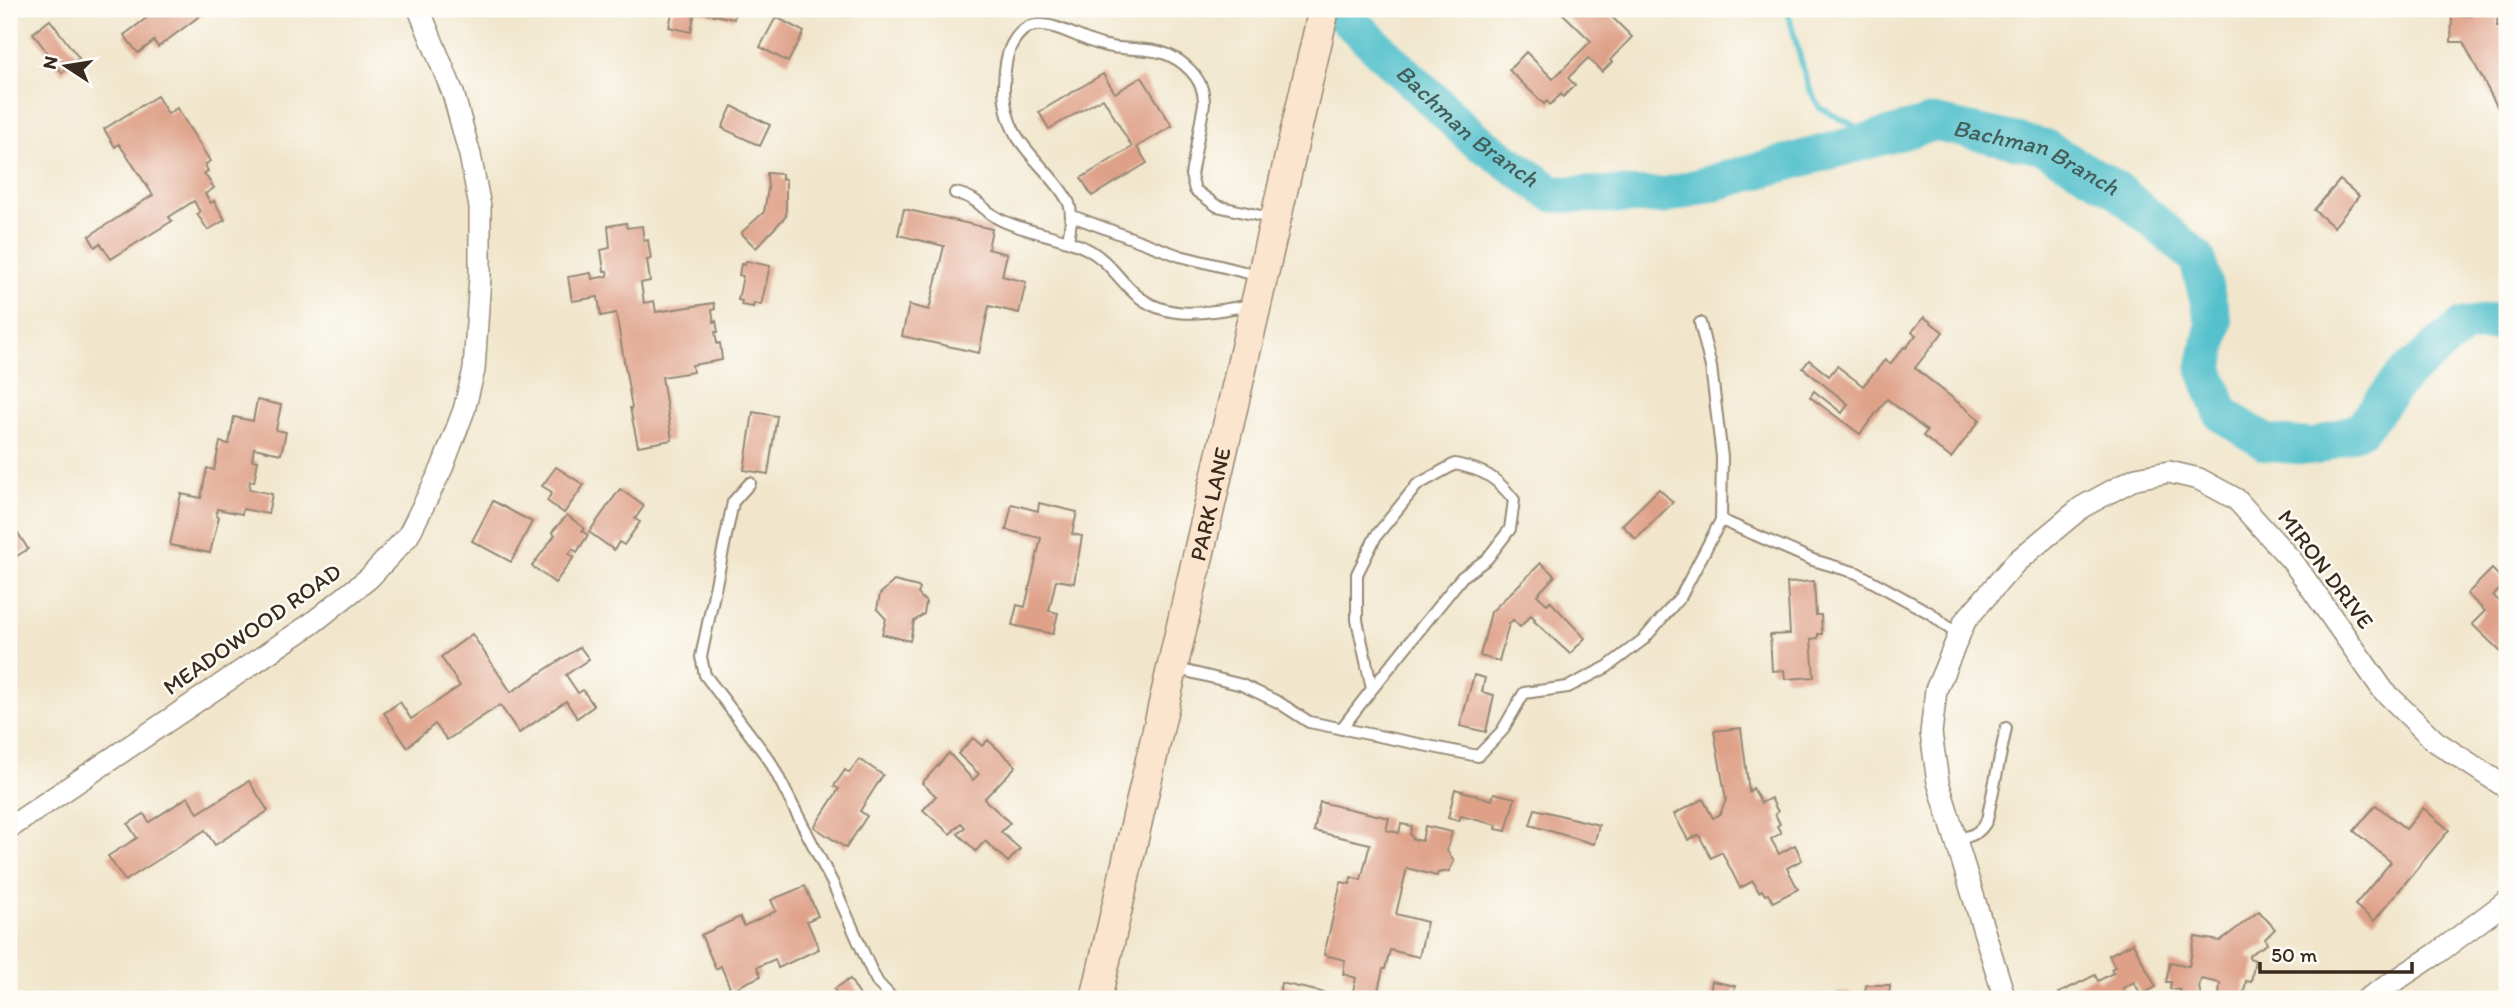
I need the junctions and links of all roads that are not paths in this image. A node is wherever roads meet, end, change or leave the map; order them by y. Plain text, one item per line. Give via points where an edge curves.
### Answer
1 (419, 9) edge
2 (1324, 9) edge
3 (955, 192) dead end
4 (1072, 216) junction
5 (1276, 220) junction
6 (1068, 240) junction
7 (1257, 291) junction
8 (1700, 323) dead end
9 (750, 483) dead end
10 (1721, 520) junction
11 (1959, 636) junction
12 (1171, 668) junction
13 (1372, 689) junction
14 (2006, 728) dead end
15 (1341, 729) junction
16 (2507, 788) edge
17 (9, 828) edge
18 (1956, 840) junction
19 (2507, 901) edge
20 (893, 999) edge
21 (1096, 999) edge
22 (2005, 999) edge
23 (2367, 999) edge

1 - 17 street, MEADOWOOD ROAD via 453,93 470,155 480,207 480,276 474,370 464,410 408,536 369,578 311,624
2 - 5 street, PARK LANE
3 - 6 lane via 970,196 1002,221
4 - 5 lane via 1055,182 1019,142 1005,108 1004,77 1010,47 1027,27 1036,25 1105,46 1165,52 1188,68 1204,93 1191,175 1195,190 1217,206
4 - 6 lane
4 - 7 lane via 1180,256
5 - 7 street, PARK LANE
6 - 7 lane via 1103,259 1132,292 1159,310 1182,314
7 - 12 street, PARK LANE
8 - 10 lane via 1711,368 1722,457
9 - 20 lane via 733,502 702,666 770,761 872,972
10 - 11 lane via 1813,561 1857,573 1930,613
10 - 15 lane via 1681,596 1644,639 1607,667 1568,687 1524,693 1502,731 1478,756
11 - 16 street, MIRON DRIVE via 1965,621 2017,562 2082,507 2136,478 2169,472 2199,479 2236,499 2294,562 2383,690 2435,741
11 - 18 street, MIRON DRIVE via 1936,691 1931,733 1938,782
12 - 15 lane via 1242,685 1309,722
12 - 21 street, PARK LANE
13 - 13 lane via 1357,620 1357,574 1376,536 1417,485 1455,464 1478,469 1500,482 1514,500 1510,529 1487,559 1462,577
13 - 15 lane
14 - 18 lane via 1987,820 1975,835
18 - 22 street, MIRON DRIVE
19 - 23 street

